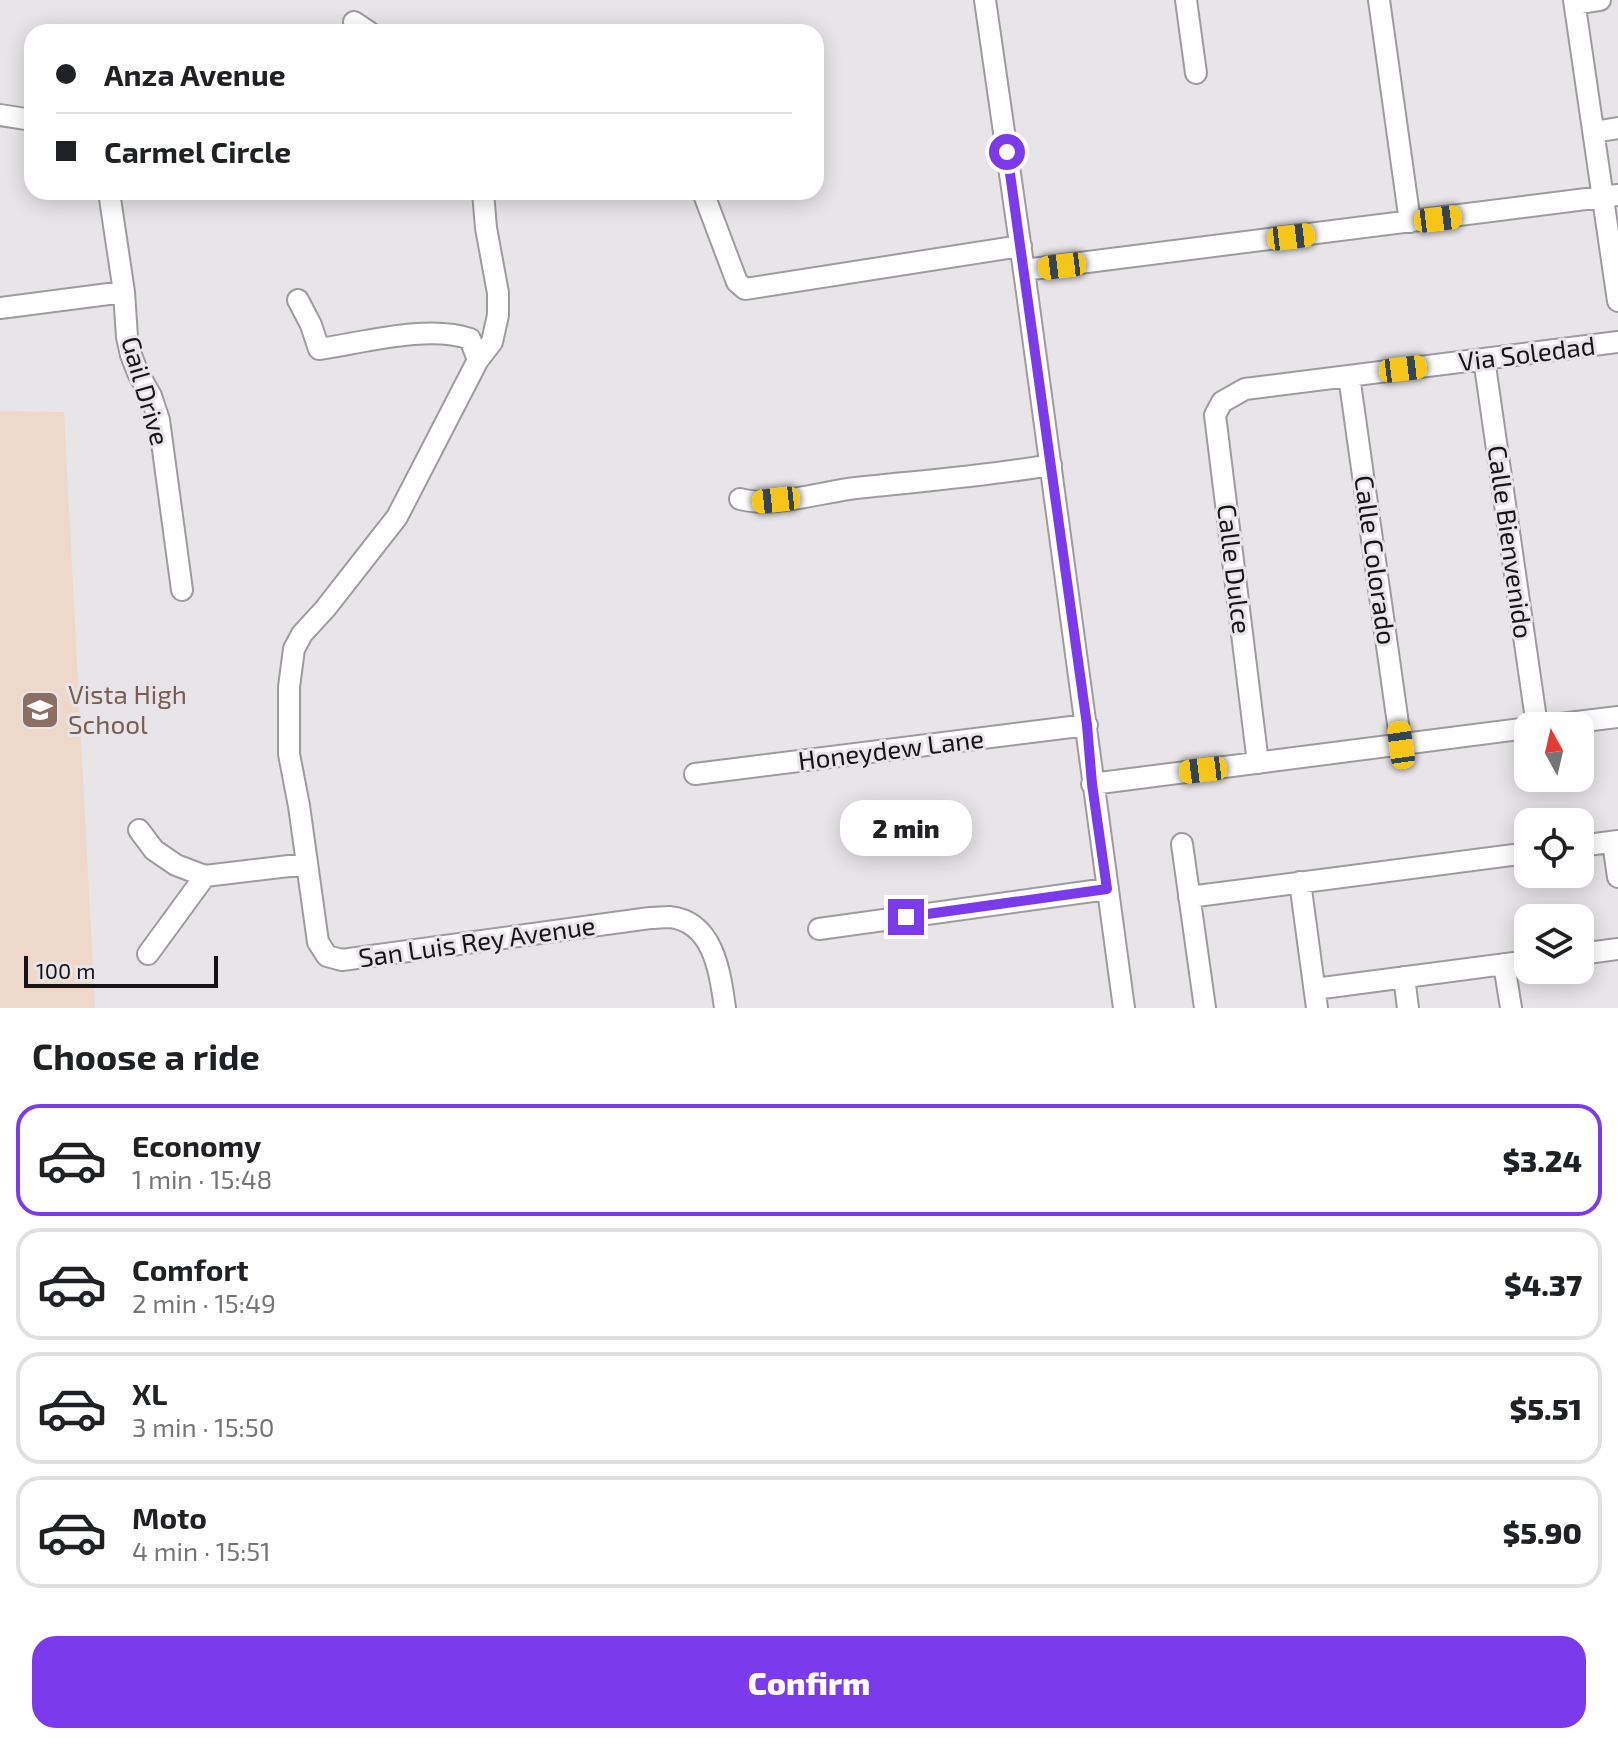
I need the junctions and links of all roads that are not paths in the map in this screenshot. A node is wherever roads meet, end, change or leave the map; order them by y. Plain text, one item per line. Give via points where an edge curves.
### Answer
1 (985, 0) edge
2 (1186, 0) edge
3 (1379, 0) edge
4 (1600, 0) edge
5 (1575, 2) edge
6 (1196, 73) dead end
7 (0, 115) edge
8 (24, 119) edge
9 (1618, 128) edge
10 (1594, 132) junction
11 (1611, 196) edge
12 (110, 200) edge
13 (484, 200) edge
14 (706, 200) edge
15 (1410, 222) junction
16 (1021, 246) junction
17 (1024, 270) junction
18 (124, 292) junction
19 (298, 300) dead end
20 (1618, 301) edge
21 (0, 308) edge
22 (1618, 342) edge
23 (1484, 359) junction
24 (478, 360) junction
25 (1349, 376) junction
26 (1245, 389) joint
27 (1051, 465) junction
28 (740, 499) dead end
29 (182, 590) dead end
30 (1535, 712) edge
31 (1618, 717) edge
32 (1594, 720) edge
33 (1087, 725) junction
34 (1514, 730) edge
35 (1401, 745) junction
36 (1258, 763) junction
37 (695, 774) dead end
38 (1092, 784) junction
39 (139, 830) dead end
40 (1616, 841) edge
41 (1182, 844) dead end
42 (1594, 844) edge
43 (1514, 855) edge
44 (306, 864) junction
45 (205, 876) junction
46 (1618, 877) edge
47 (1300, 882) junction
48 (1107, 889) junction
49 (1189, 897) junction
50 (819, 929) dead end
51 (1618, 949) edge
52 (1594, 952) edge
53 (148, 954) dead end
54 (1514, 963) edge
55 (1504, 964) junction
56 (1404, 977) junction
57 (1316, 999) edge
58 (725, 1008) edge
59 (1124, 1008) edge
60 (1205, 1008) edge
61 (1408, 1008) edge
62 (1511, 1008) edge

1 - 16 street
2 - 6 street
3 - 15 street
4 - 5 street
5 - 10 street
7 - 8 street
9 - 10 street
10 - 11 street
11 - 15 street
11 - 20 street
12 - 18 street, Gail Drive
13 - 24 street, San Luis Rey Avenue via 498,315 492,342
14 - 16 street via 737,282 745,289
15 - 17 street
16 - 17 street
17 - 27 street
18 - 21 street
18 - 29 street, Gail Drive via 131,355 159,420
19 - 24 street via 319,349 446,333 470,339
22 - 23 street, Via Soledad
23 - 25 street, Via Soledad
23 - 30 street, Calle Bienvenido
24 - 44 street, San Luis Rey Avenue via 397,517 294,649 289,754
25 - 26 street, Via Soledad
25 - 35 street, Calle Colorado
26 - 36 street, Calle Dulce via 1222,402 1215,415
27 - 28 street via 753,503
27 - 33 street
31 - 32 street
33 - 37 street, Honeydew Lane
33 - 38 street
34 - 35 street
35 - 36 street
36 - 38 street
38 - 48 street
39 - 45 street via 154,850
40 - 42 street
40 - 46 street
41 - 49 street
43 - 47 street
44 - 45 street
44 - 58 street, San Luis Rey Avenue via 318,942 327,956 342,960 672,917 692,925 708,940
45 - 53 street
47 - 49 street
47 - 57 street
48 - 50 street
48 - 59 street
49 - 60 street
51 - 52 street
54 - 55 street
55 - 56 street
55 - 62 street
56 - 57 street
56 - 61 street

